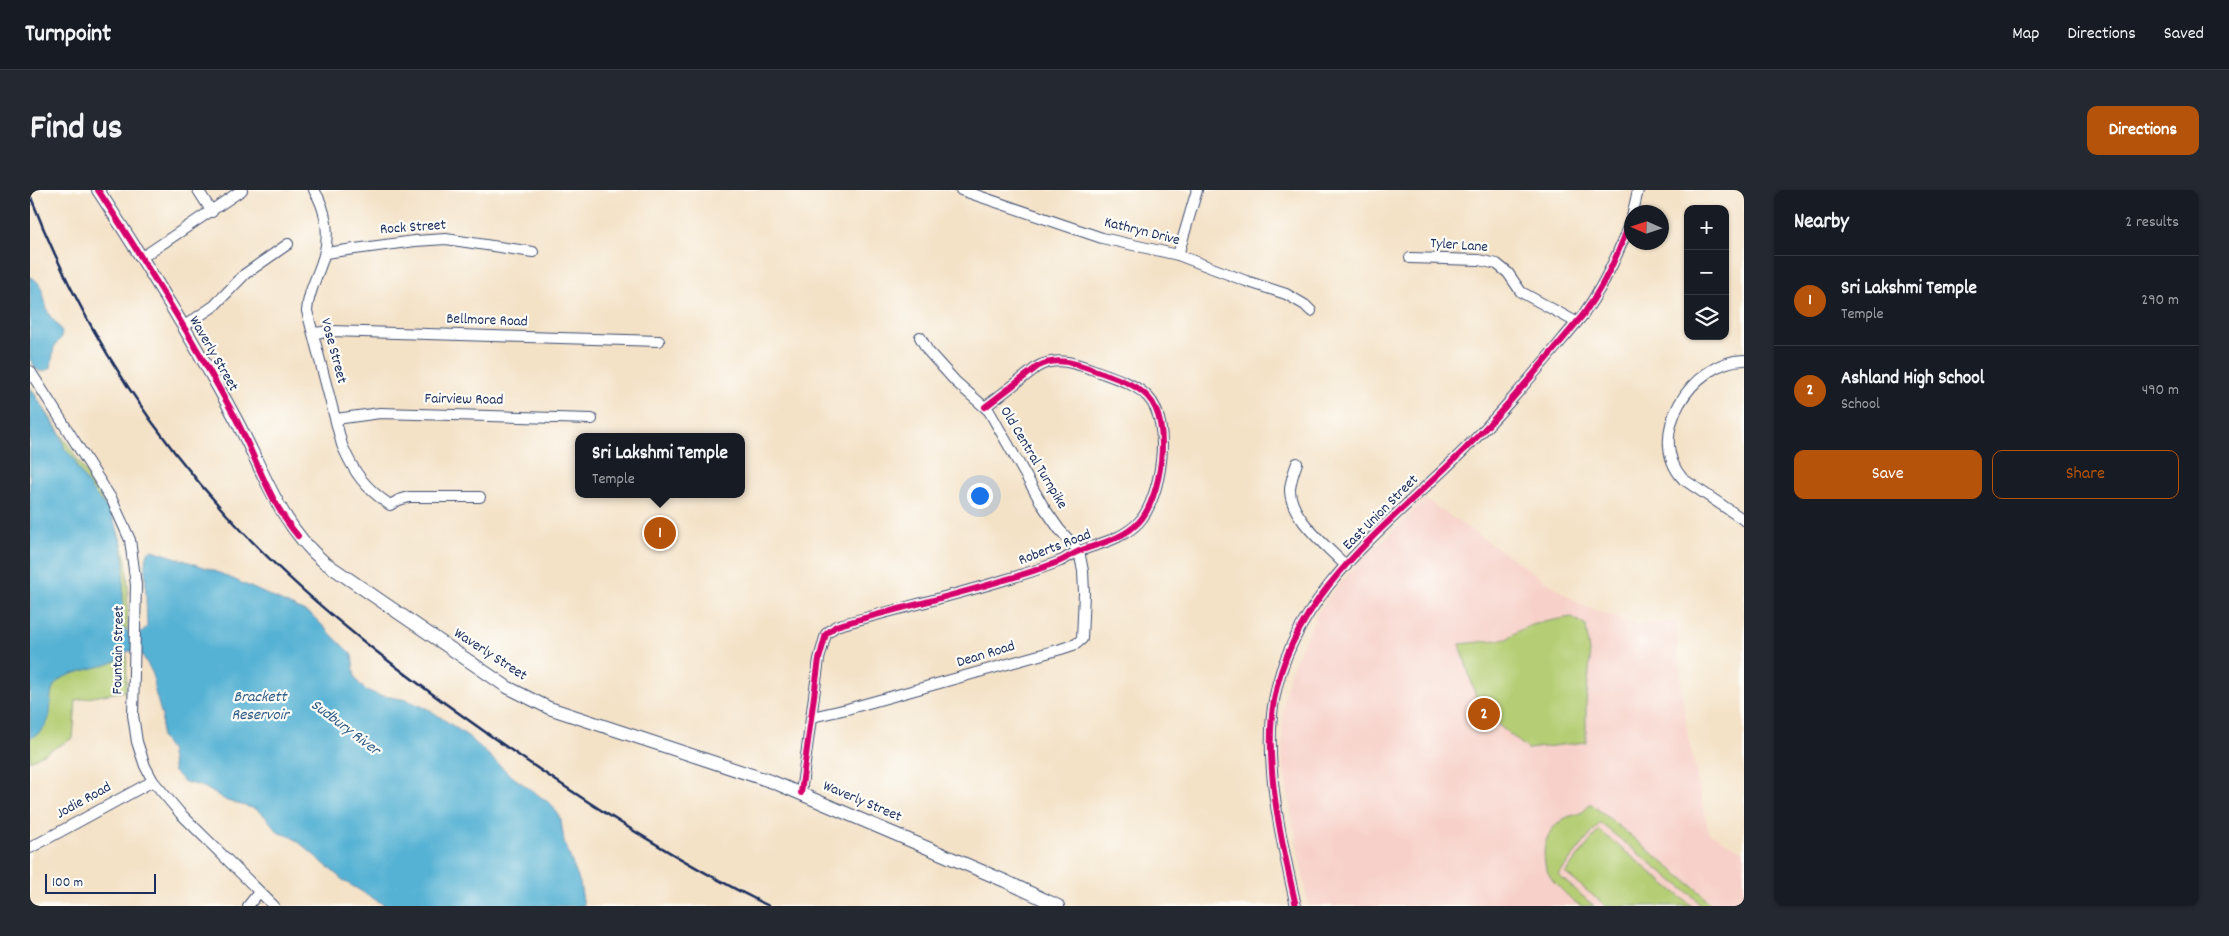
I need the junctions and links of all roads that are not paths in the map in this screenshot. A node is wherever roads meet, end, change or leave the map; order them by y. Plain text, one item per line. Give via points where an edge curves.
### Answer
1 (98, 190) edge
2 (198, 190) edge
3 (242, 190) edge
4 (314, 190) edge
5 (961, 190) edge
6 (1197, 190) edge
7 (1638, 190) edge
8 (1634, 205) edge
9 (212, 212) junction
10 (1624, 236) edge
11 (288, 244) dead end
12 (325, 252) junction
13 (533, 252) dead end
14 (1178, 255) junction
15 (141, 258) junction
16 (1410, 258) dead end
17 (1311, 311) dead end
18 (1576, 322) junction
19 (183, 327) junction
20 (314, 334) junction
21 (920, 338) dead end
22 (659, 341) dead end
23 (1744, 360) edge
24 (30, 371) edge
25 (985, 407) junction
26 (336, 419) junction
27 (592, 419) dead end
28 (1297, 462) dead end
29 (480, 496) dead end
30 (1744, 520) edge
31 (1079, 551) junction
32 (1346, 566) junction
33 (812, 717) junction
34 (153, 781) junction
35 (801, 793) junction
36 (30, 848) edge
37 (260, 892) junction
38 (248, 906) edge
39 (274, 906) edge
40 (1058, 906) edge
41 (1296, 906) edge

1 - 15 main road, Waverly Street
2 - 9 street
3 - 9 street
4 - 12 street, Vose Street via 326,214
5 - 14 street, Kathryn Drive via 1102,238
6 - 14 street
7 - 8 street, East Union Street
9 - 15 street
10 - 18 street, East Union Street via 1597,295
11 - 19 street via 265,258 214,306
12 - 13 street, Rock Street via 446,239
12 - 20 street, Vose Street via 308,305 308,318
14 - 17 street, Kathryn Drive via 1286,294
15 - 19 main road, Waverly Street
16 - 18 street, Tyler Lane via 1478,260 1497,264 1521,292
18 - 32 street, East Union Street via 1464,450
19 - 35 main road, Waverly Street via 235,417 282,513 303,542 324,562 527,698
20 - 22 street, Bellmore Road via 331,331
20 - 26 street, Vose Street
21 - 25 street, Old Central Turnpike via 956,382
23 - 30 street via 1722,363 1696,382 1674,413 1668,442 1675,470 1683,479
24 - 34 street, Fountain Street via 123,521 134,561 135,733 141,759
25 - 31 street, Old Central Turnpike via 1043,506
25 - 31 street, Roberts Road via 1037,367 1055,361 1115,378 1138,388 1149,398 1158,413 1162,435 1162,460 1150,500 1140,521 1125,534
26 - 27 street, Fairview Road via 380,413
26 - 29 street, Vose Street via 351,466 372,492 390,505 409,497
28 - 32 street via 1290,490 1294,508
31 - 33 street, Roberts Road via 1004,580 836,626 826,634 822,643
31 - 33 street, Dean Road via 1083,571 1083,630 1082,639 1076,644
32 - 41 street, East Union Street via 1315,604 1295,637 1274,700 1271,759
33 - 35 street, Roberts Road
34 - 36 street, Jodie Road
34 - 37 street, Fountain Street
35 - 40 main road, Waverly Street
37 - 38 street
37 - 39 street, Fountain Street

